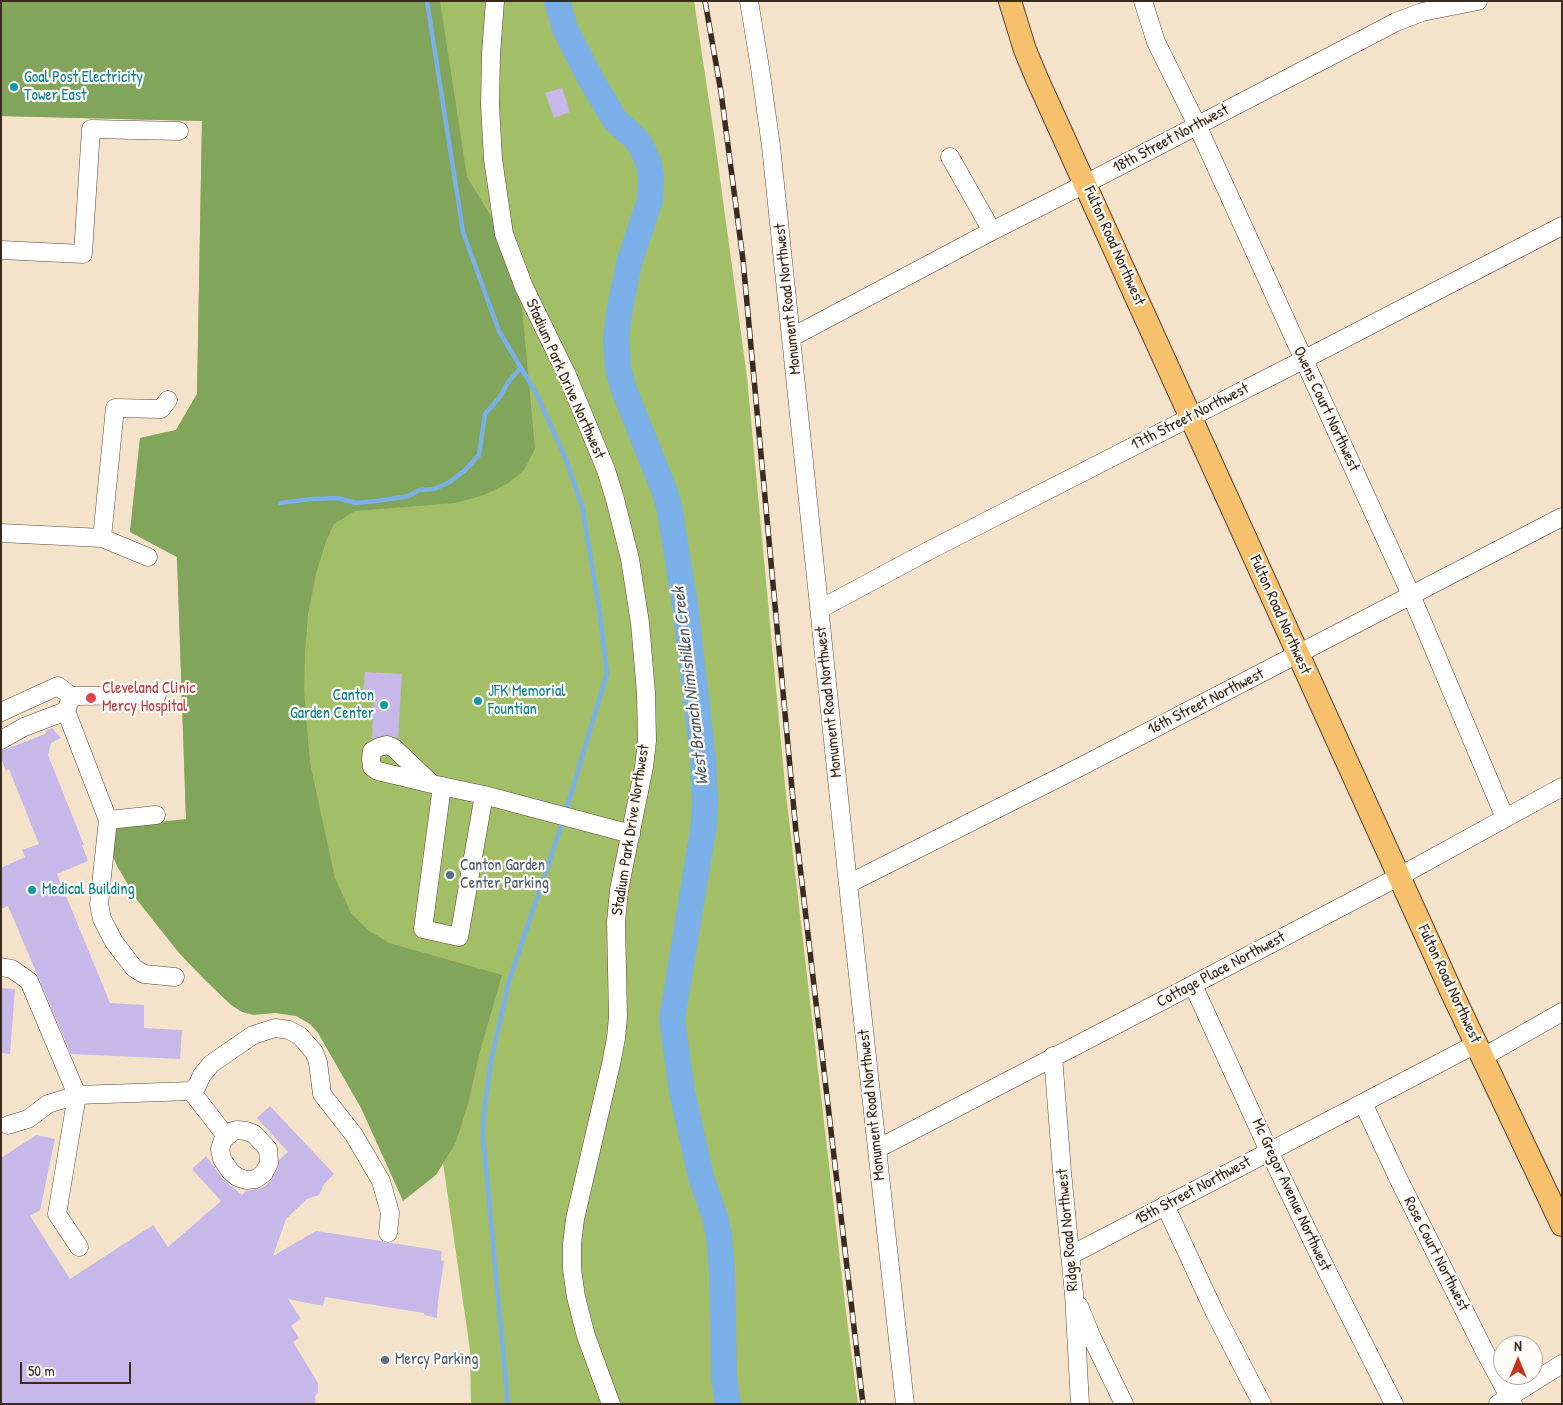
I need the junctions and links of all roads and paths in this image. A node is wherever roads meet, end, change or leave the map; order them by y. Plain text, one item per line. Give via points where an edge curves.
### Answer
1 (495, 1) edge
2 (749, 1) edge
3 (1010, 1) edge
4 (1143, 1) edge
5 (1478, 1) edge
6 (1197, 125) junction
7 (179, 131) dead end
8 (950, 157) dead end
9 (1085, 184) junction
10 (1562, 226) edge
11 (992, 231) junction
12 (1, 250) edge
13 (792, 337) junction
14 (1303, 360) junction
15 (168, 400) dead end
16 (1191, 417) junction
17 (1562, 517) edge
18 (1, 532) edge
19 (102, 538) junction
20 (148, 557) dead end
21 (1411, 595) junction
22 (820, 609) junction
23 (1298, 654) junction
24 (157, 694) dead end
25 (68, 703) junction
26 (1, 712) edge
27 (1, 740) edge
28 (1562, 787) edge
29 (484, 795) junction
30 (156, 815) dead end
31 (1505, 818) junction
32 (108, 820) junction
33 (631, 834) junction
34 (1400, 876) junction
35 (848, 884) junction
36 (1, 967) edge
37 (175, 978) dead end
38 (1193, 985) junction
39 (1562, 1012) edge
40 (1479, 1050) junction
41 (1053, 1056) junction
42 (191, 1091) junction
43 (77, 1095) junction
44 (1363, 1103) junction
45 (8, 1125) dead end
46 (226, 1136) dead end
47 (877, 1149) junction
48 (1269, 1151) junction
49 (1165, 1206) junction
50 (1562, 1225) edge
51 (388, 1233) dead end
52 (79, 1246) dead end
53 (1070, 1255) junction
54 (1074, 1294) junction
55 (1562, 1364) edge
56 (1507, 1401) edge
57 (611, 1404) edge
58 (905, 1404) edge
59 (1080, 1404) edge
60 (1124, 1404) edge
61 (1262, 1404) edge
62 (1394, 1404) edge

1 - 33 street, Stadium Park Drive Northwest via 490,105 492,159 504,234 524,287 567,375 606,470 637,593 647,741
2 - 13 street, Monument Road Northwest via 771,146
3 - 9 main road, Fulton Road Northwest via 1022,42
4 - 6 street, Owens Court Northwest via 1156,42
5 - 6 street, 18th Street Northwest via 1422,12 1396,22
6 - 9 street, 18th Street Northwest
6 - 14 street, Owens Court Northwest
7 - 12 street via 91,129 83,254
8 - 11 street
9 - 11 street, 18th Street Northwest
9 - 16 main road, Fulton Road Northwest
10 - 14 street, 17th Street Northwest
11 - 13 street, 18th Street Northwest
13 - 22 street, Monument Road Northwest
14 - 16 street, 17th Street Northwest
14 - 21 street, Owens Court Northwest
15 - 19 street via 162,409 116,408
16 - 22 street, 17th Street Northwest
16 - 23 main road, Fulton Road Northwest
17 - 21 street, 16th Street Northwest
18 - 19 street
19 - 20 street
21 - 23 street, 16th Street Northwest
21 - 31 street, Owens Court Northwest
22 - 35 street, Monument Road Northwest
23 - 34 main road, Fulton Road Northwest
23 - 35 street, 16th Street Northwest
24 - 25 street
25 - 26 street via 58,686
25 - 27 street
25 - 32 street
28 - 31 street, Cottage Place Northwest
29 - 29 street via 459,937 423,929 437,785
29 - 33 street
30 - 32 street
31 - 34 street, Cottage Place Northwest
32 - 37 street via 99,901 102,919 114,942 134,968 144,974
33 - 57 street, Stadium Park Drive Northwest via 616,922 616,1038 572,1244 576,1298
34 - 38 street, Cottage Place Northwest
34 - 40 main road, Fulton Road Northwest
35 - 47 street, Monument Road Northwest
36 - 43 street via 12,969 29,981
38 - 41 street, Cottage Place Northwest
38 - 48 street, Mc Gregor Avenue Northwest
39 - 40 street, 15th Street Northwest
40 - 44 street, 15th Street Northwest
40 - 50 main road, Fulton Road Northwest
41 - 47 street, Cottage Place Northwest
41 - 53 street, Ridge Road Northwest
42 - 43 street
42 - 46 street
42 - 51 street via 211,1064 253,1035 275,1028 300,1036 311,1047 318,1062 322,1094 354,1136 381,1182 390,1213
43 - 45 street via 48,1104 28,1119
43 - 52 street via 57,1214
44 - 48 street, 15th Street Northwest
44 - 56 street, Rose Court Northwest
47 - 58 street, Monument Road Northwest
48 - 49 street, 15th Street Northwest
48 - 62 street, Mc Gregor Avenue Northwest
49 - 53 street, 15th Street Northwest
49 - 61 street
53 - 54 street, Ridge Road Northwest
54 - 59 street, Ridge Road Northwest
54 - 60 street
55 - 56 street

